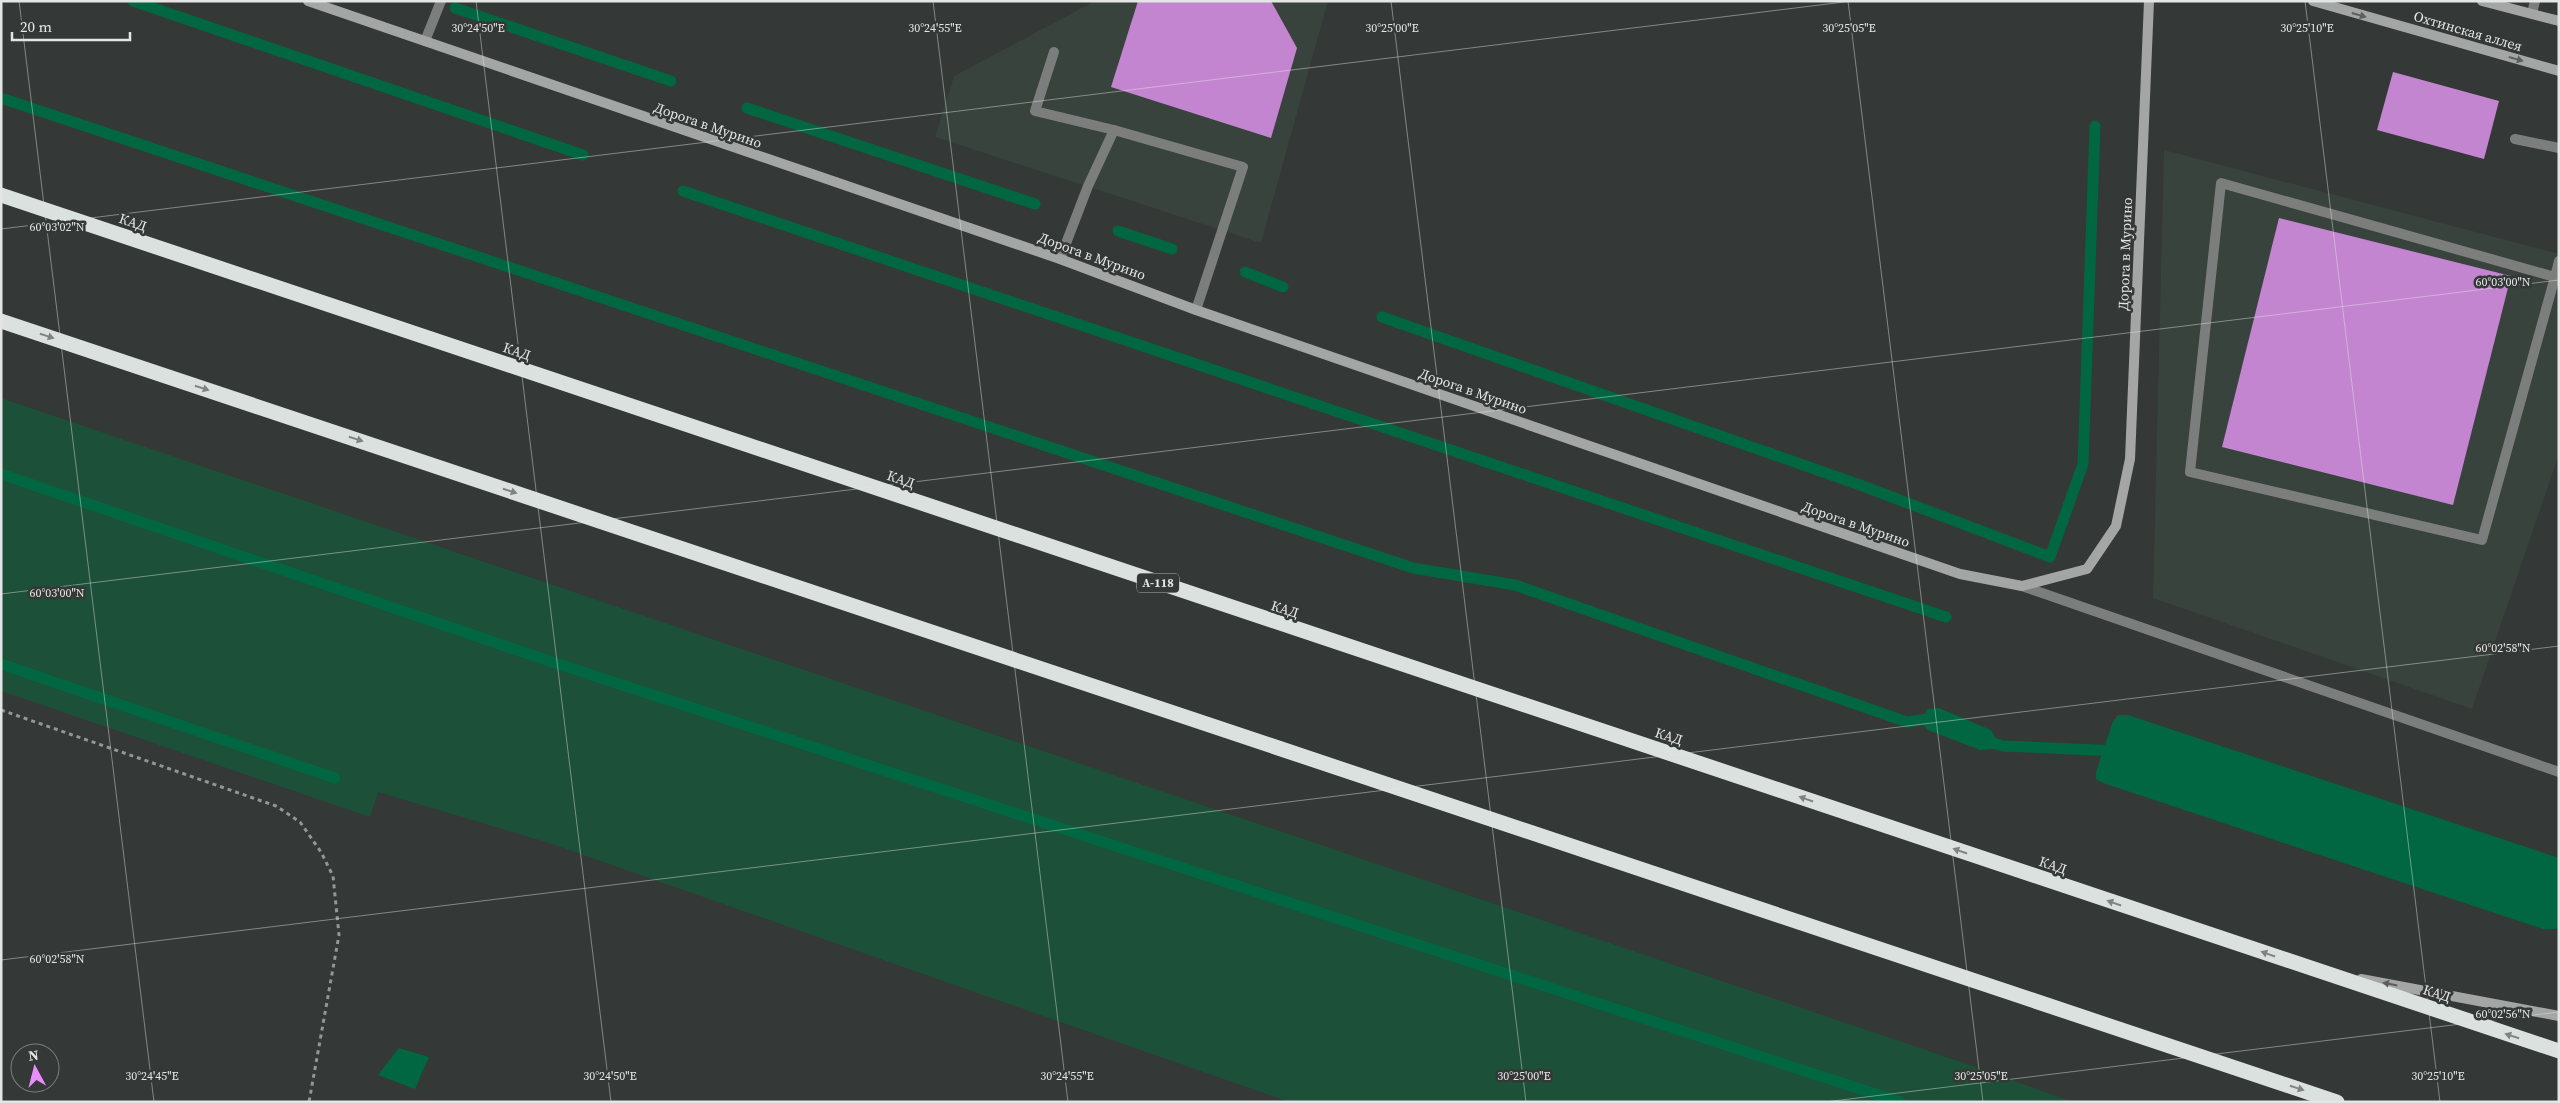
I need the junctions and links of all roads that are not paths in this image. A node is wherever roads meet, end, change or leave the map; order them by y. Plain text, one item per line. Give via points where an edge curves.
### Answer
1 (308, 1) edge
2 (442, 1) edge
3 (2149, 1) edge
4 (2312, 1) edge
5 (2482, 1) edge
6 (2535, 1) edge
7 (2532, 13) junction
8 (2559, 21) edge
9 (425, 41) junction
10 (1054, 52) dead end
11 (2559, 71) edge
12 (1114, 130) junction
13 (2515, 139) dead end
14 (2559, 148) edge
15 (1, 195) edge
16 (1060, 259) junction
17 (2559, 262) edge
18 (2555, 277) junction
19 (1196, 310) junction
20 (1, 321) edge
21 (2022, 586) junction
22 (2559, 772) edge
23 (2314, 970) junction
24 (2559, 1016) edge
25 (2559, 1051) edge
26 (2337, 1102) edge

1 - 9 street, Дорога в Мурино
2 - 9 lane
3 - 21 street, Дорога в Мурино via 2130,459 2116,526 2087,569
4 -> 11 street, Охтинская аллея
5 - 7 street
6 - 7 lane
7 - 8 street
9 - 16 street, Дорога в Мурино
10 - 12 lane via 1035,111
12 - 16 lane
12 - 19 lane via 1243,167
13 - 14 lane
23 -> 15 highway, КАД / А-118
16 - 19 street, Дорога в Мурино
17 - 18 lane
18 - 18 lane via 2222,183 2190,472 2482,540
19 - 21 street, Дорога в Мурино via 1960,574
20 -> 26 highway
21 - 22 lane
24 -> 23 street
25 -> 23 highway, КАД / А-118

